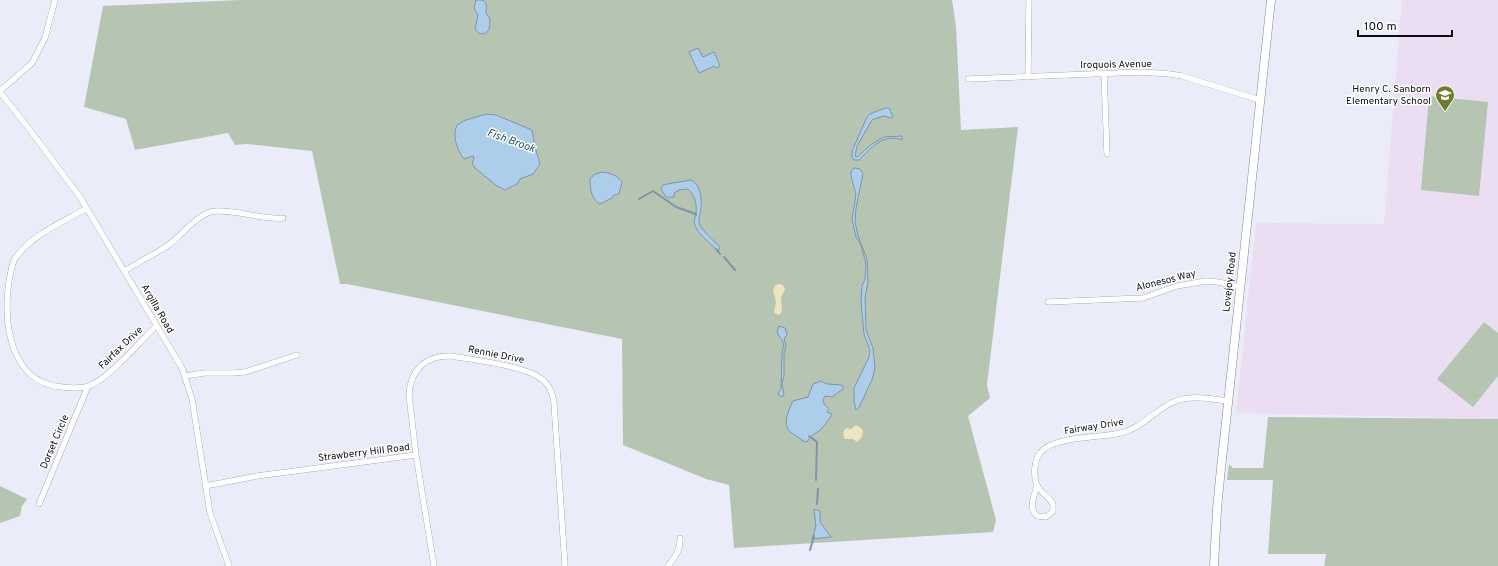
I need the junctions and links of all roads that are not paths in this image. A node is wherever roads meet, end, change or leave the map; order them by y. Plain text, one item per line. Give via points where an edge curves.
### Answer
1 (55, 0) edge
2 (1029, 0) edge
3 (1272, 0) edge
4 (1104, 73) junction
5 (1028, 77) junction
6 (968, 79) dead end
7 (0, 91) edge
8 (1260, 100) junction
9 (1106, 154) dead end
10 (87, 208) junction
11 (283, 218) dead end
12 (125, 271) junction
13 (1240, 287) junction
14 (1, 299) dead end
15 (1048, 302) dead end
16 (1, 315) edge
17 (1, 322) dead end
18 (156, 326) junction
19 (3, 333) dead end
20 (297, 355) dead end
21 (184, 376) junction
22 (88, 386) junction
23 (1228, 401) junction
24 (416, 455) junction
25 (205, 486) junction
26 (1037, 486) junction
27 (39, 504) dead end
28 (680, 538) dead end
29 (229, 566) edge
30 (434, 566) edge
31 (565, 566) edge
32 (668, 566) edge
33 (1214, 566) edge

1 - 7 street via 45,38 32,63
2 - 5 street
3 - 8 main road, Lovejoy Road
4 - 5 street, Iroquois Avenue
4 - 8 street, Iroquois Avenue via 1170,74
4 - 9 street
5 - 6 street, Iroquois Avenue
7 - 10 street, Argilla Road
8 - 13 main road, Lovejoy Road
10 - 12 street, Argilla Road
10 - 14 street via 36,237 23,249 6,276
11 - 12 street via 263,218 215,211 204,215 167,246
12 - 18 street, Argilla Road
13 - 15 street, Alonesos Way via 1206,281 1178,286 1143,298
13 - 23 main road, Lovejoy Road
16 - 17 street
18 - 21 street, Argilla Road via 182,368
18 - 22 street, Fairfax Drive via 109,372
19 - 22 street, Fairfax Drive via 14,357 35,380 50,386
20 - 21 street via 245,372
21 - 25 street, Argilla Road via 192,399
22 - 27 street, Dorset Circle
23 - 26 street, Fairway Drive via 1182,399 1169,404 1143,424 1127,431 1051,444 1043,449 1036,461
23 - 33 main road, Lovejoy Road
24 - 25 street, Strawberry Hill Road via 257,476
24 - 30 street, Strawberry Hill Road
24 - 31 street, Rennie Drive via 409,387 416,370 429,360 451,356 526,370 540,377 550,387 554,403
25 - 29 street, Argilla Road via 214,525
26 - 26 street, Fairway Drive via 1053,504 1052,513 1046,517 1037,516 1032,511
28 - 32 street via 678,552

